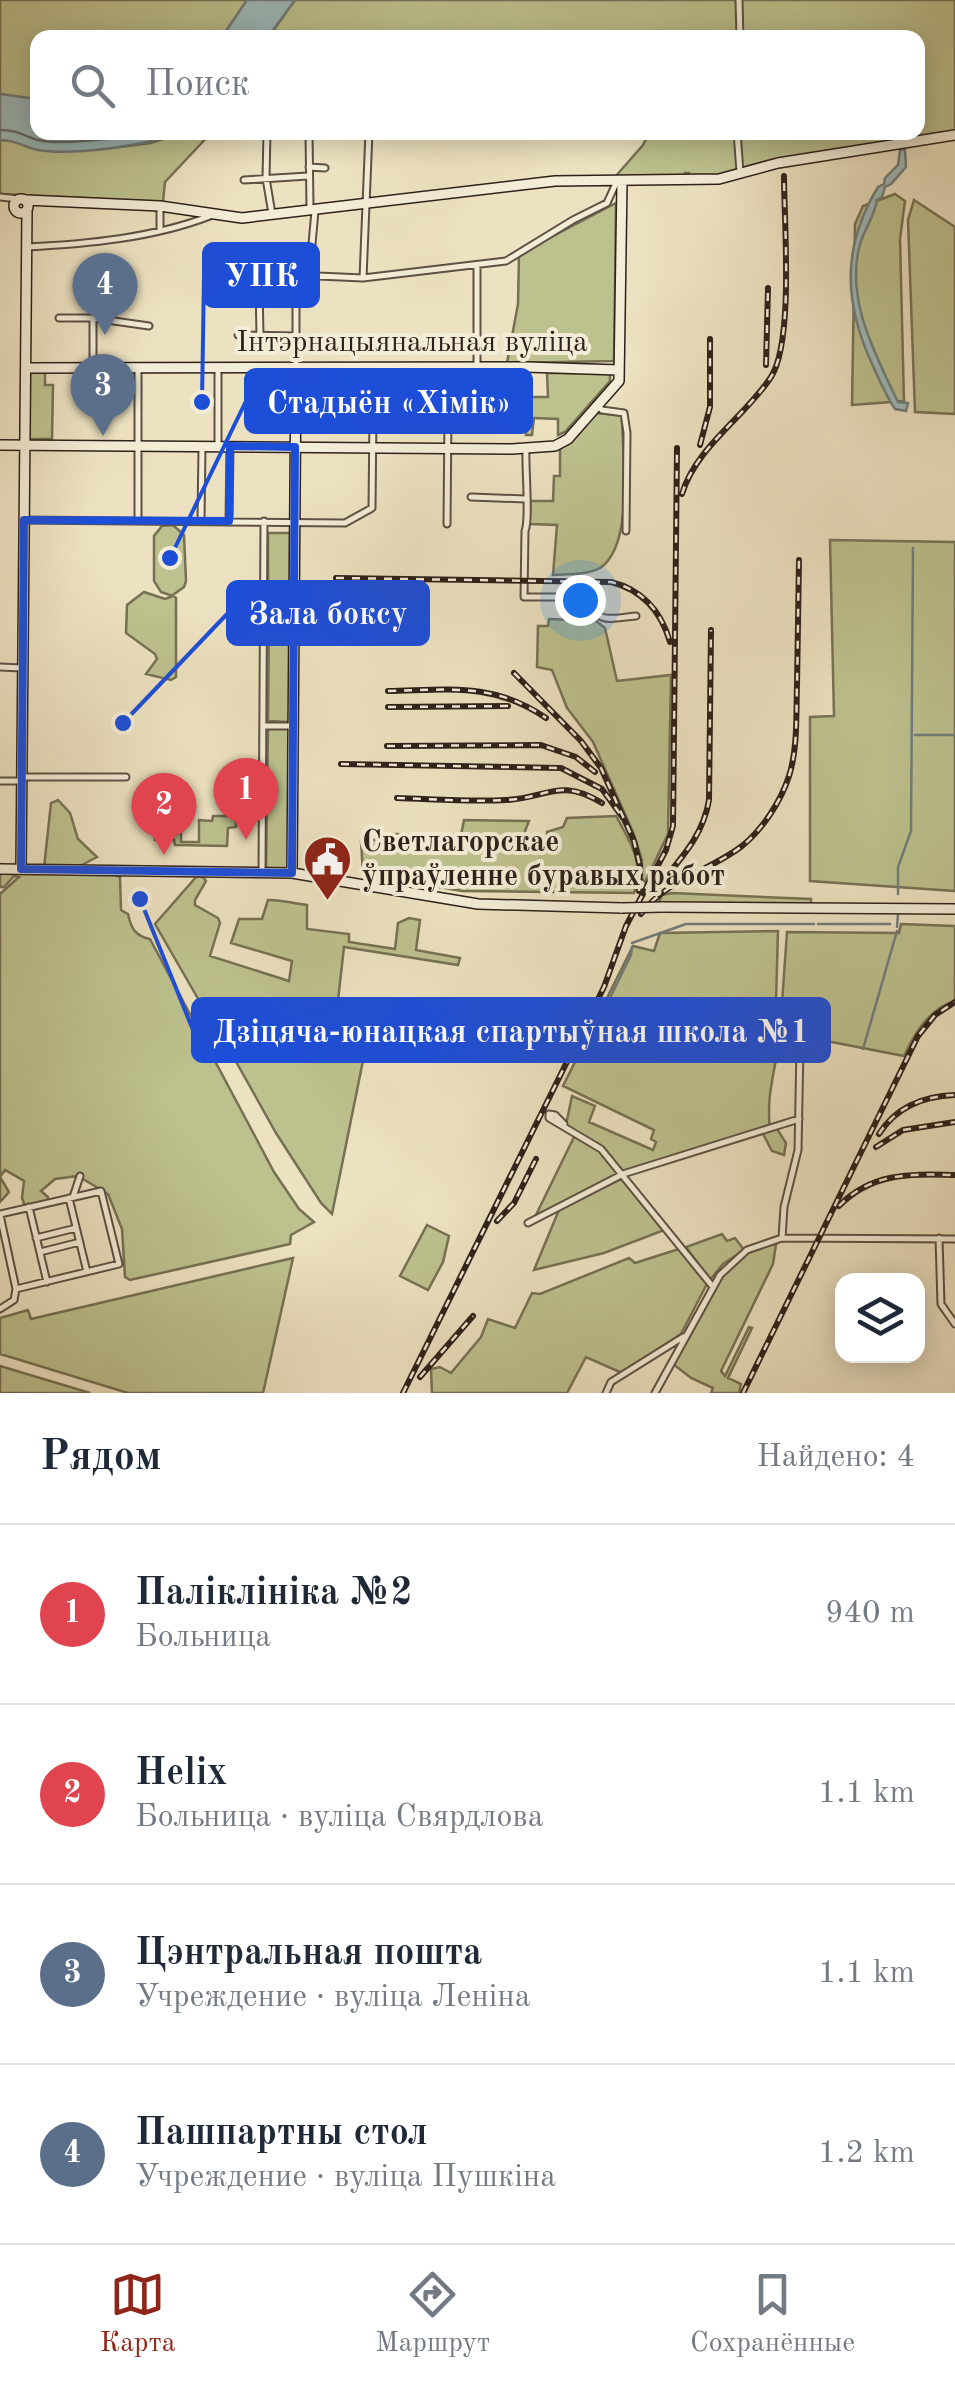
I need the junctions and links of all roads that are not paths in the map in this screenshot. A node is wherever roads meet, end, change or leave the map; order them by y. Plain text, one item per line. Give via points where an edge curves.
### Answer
1 (739, 0) edge
2 (740, 30) edge
3 (955, 135) edge
4 (268, 140) edge
5 (309, 140) edge
6 (370, 140) edge
7 (737, 140) edge
8 (309, 167) junction
9 (325, 168) dead end
10 (740, 172) junction
11 (308, 176) junction
12 (266, 178) junction
13 (244, 180) dead end
14 (620, 181) junction
15 (2, 197) edge
16 (366, 205) junction
17 (21, 206) junction
18 (160, 206) junction
19 (313, 208) junction
20 (272, 214) junction
21 (212, 215) junction
22 (160, 230) junction
23 (26, 247) junction
24 (240, 258) dead end
25 (478, 264) junction
26 (296, 275) junction
27 (309, 277) junction
28 (363, 278) junction
29 (259, 284) dead end
30 (59, 318) dead end
31 (93, 318) junction
32 (149, 326) dead end
33 (238, 335) dead end
34 (260, 336) junction
35 (296, 336) junction
36 (138, 366) junction
37 (218, 366) junction
38 (477, 366) junction
39 (93, 367) junction
40 (296, 367) junction
41 (26, 368) junction
42 (619, 370) junction
43 (598, 406) junction
44 (372, 414) dead end
45 (448, 414) dead end
46 (0, 445) edge
47 (25, 445) junction
48 (139, 445) junction
49 (202, 446) junction
50 (218, 446) junction
51 (230, 446) junction
52 (296, 447) junction
53 (372, 448) junction
54 (447, 448) junction
55 (526, 449) junction
56 (471, 497) dead end
57 (525, 499) junction
58 (24, 520) junction
59 (138, 521) junction
60 (201, 521) junction
61 (228, 521) junction
62 (264, 522) junction
63 (295, 522) junction
64 (446, 524) dead end
65 (626, 531) dead end
66 (264, 604) junction
67 (294, 605) junction
68 (636, 616) dead end
69 (0, 667) edge
70 (23, 668) junction
71 (264, 726) junction
72 (293, 726) junction
73 (126, 777) dead end
74 (22, 779) junction
75 (0, 781) edge
76 (0, 869) edge
77 (21, 869) junction
78 (262, 872) junction
79 (292, 873) junction
80 (955, 910) edge
81 (800, 1047) dead end
82 (799, 1119) junction
83 (564, 1124) dead end
84 (623, 1174) junction
85 (80, 1176) dead end
86 (71, 1198) junction
87 (29, 1207) junction
88 (0, 1214) edge
89 (528, 1223) dead end
90 (76, 1228) junction
91 (36, 1238) junction
92 (782, 1238) junction
93 (940, 1238) junction
94 (955, 1239) edge
95 (80, 1242) junction
96 (40, 1252) junction
97 (87, 1272) junction
98 (47, 1282) junction
99 (713, 1287) junction
100 (16, 1289) junction
101 (0, 1309) edge
102 (955, 1324) edge
103 (685, 1335) junction
104 (606, 1393) edge
105 (655, 1393) edge

1 - 2 street
3 - 10 street
4 - 12 street
5 - 8 street
6 - 16 street
7 - 10 street
8 - 9 street
8 - 11 street
10 - 14 street via 691,182
11 - 12 street
11 - 19 street
12 - 13 street
12 - 20 street
14 - 16 street via 554,181
14 - 25 street via 608,203 506,261
14 - 42 street
15 - 17 street
16 - 19 street
16 - 28 street
17 - 18 street via 42,200
17 - 23 street
18 - 21 street
18 - 22 street
19 - 20 street
19 - 27 street
20 - 21 street
21 - 22 street
22 - 23 street
23 - 41 street
24 - 26 street
25 - 28 street
25 - 38 street
26 - 27 street
26 - 35 street
27 - 28 street
29 - 34 street
30 - 31 street
31 - 32 street
31 - 39 street
33 - 34 street
34 - 35 street
35 - 40 street
36 - 37 street, Інтэрнацыянальная вуліца
36 - 39 street, Інтэрнацыянальная вуліца
36 - 48 street
37 - 40 street, Інтэрнацыянальная вуліца
37 - 50 street
38 - 40 street, Інтэрнацыянальная вуліца
38 - 42 street, Інтэрнацыянальная вуліца
39 - 41 street, Інтэрнацыянальная вуліца
40 - 52 street
41 - 47 street
42 - 43 street via 619,381
43 - 55 street via 568,439
43 - 65 street via 624,414
44 - 53 street
45 - 54 street
46 - 47 street
47 - 48 street
47 - 58 street
48 - 49 street
48 - 59 street
49 - 50 street
49 - 60 street
50 - 51 street
51 - 52 street
51 - 61 street
52 - 53 street
52 - 63 street
53 - 54 street
53 - 63 street via 372,508 345,523
54 - 55 street
54 - 64 street
55 - 57 street
56 - 57 street
57 - 68 street via 524,597 588,596 600,618
58 - 59 street
58 - 70 street
59 - 60 street
60 - 61 street
61 - 62 street
62 - 63 street
62 - 66 street
63 - 67 street
66 - 67 street
66 - 71 street
67 - 72 street
69 - 70 street
70 - 74 street
71 - 72 street
71 - 78 street
72 - 79 street
73 - 74 street
74 - 75 street
74 - 77 street
76 - 77 street
77 - 78 street
78 - 79 street
79 - 80 street, bridge via 478,904
81 - 82 street
82 - 84 street
82 - 92 street
83 - 84 street
84 - 89 street
84 - 99 street
85 - 86 street
86 - 87 street
86 - 90 street
86 - 97 street via 101,1191 119,1264
87 - 88 street
87 - 91 street
88 - 100 street
90 - 91 street
90 - 95 street
91 - 96 street
92 - 93 street
92 - 99 street via 747,1250
93 - 94 street
93 - 102 street via 940,1304
95 - 96 street
95 - 97 street
96 - 98 street
97 - 98 street
98 - 100 street
99 - 103 street
100 - 101 street via 14,1300
103 - 104 street via 611,1382
103 - 105 street

